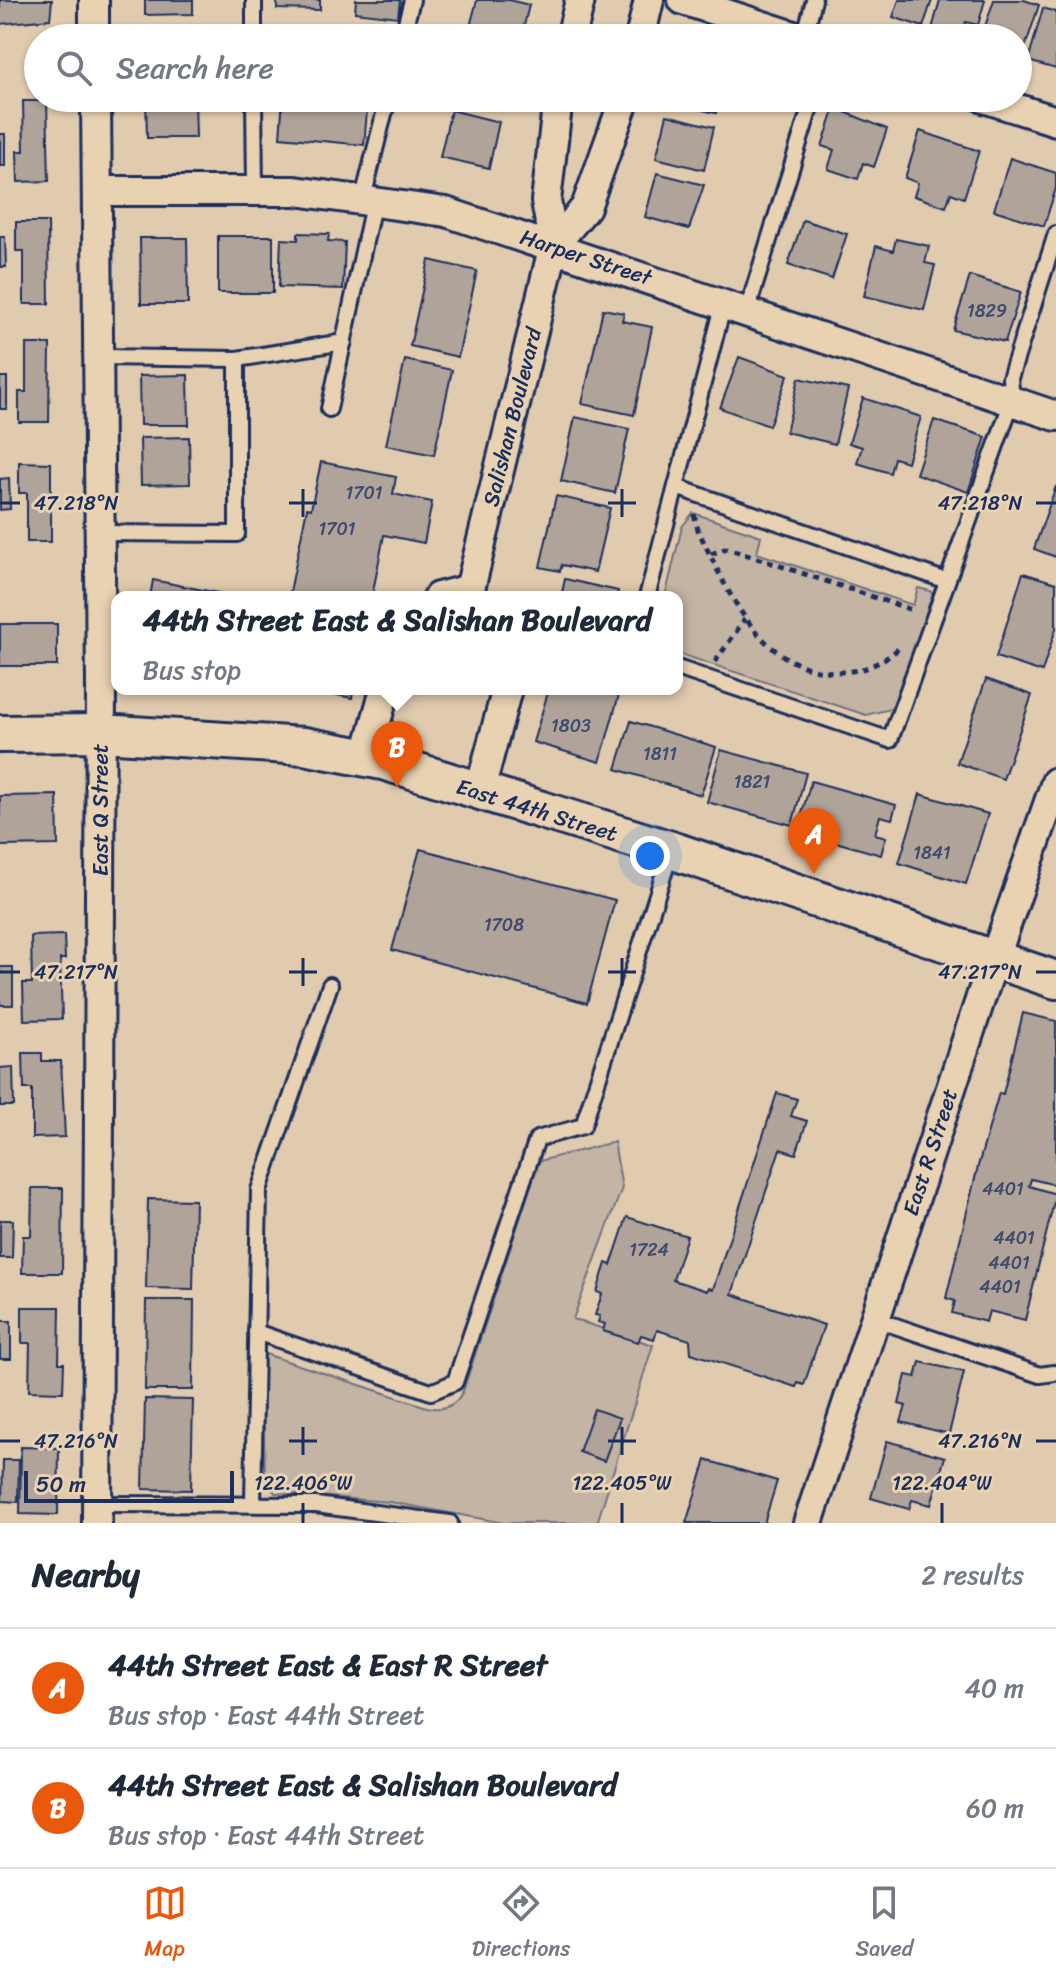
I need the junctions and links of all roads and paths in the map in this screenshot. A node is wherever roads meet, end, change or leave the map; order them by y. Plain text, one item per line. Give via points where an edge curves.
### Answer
1 (94, 0) edge
2 (254, 0) edge
3 (412, 0) edge
4 (580, 0) edge
5 (649, 0) edge
6 (683, 0) edge
7 (814, 0) edge
8 (94, 24) edge
9 (254, 24) edge
10 (406, 24) edge
11 (574, 24) edge
12 (643, 24) edge
13 (758, 24) edge
14 (806, 24) edge
15 (96, 112) edge
16 (254, 112) edge
17 (385, 112) edge
18 (556, 112) edge
19 (620, 112) edge
20 (808, 112) edge
21 (1028, 112) edge
22 (1056, 121) edge
23 (98, 191) junction
24 (255, 191) junction
25 (369, 198) junction
26 (1056, 234) edge
27 (554, 245) junction
28 (735, 307) junction
29 (344, 342) junction
30 (99, 357) junction
31 (237, 359) junction
32 (1012, 401) junction
33 (329, 409) dead end
34 (1056, 416) edge
35 (676, 487) junction
36 (100, 533) junction
37 (711, 554) junction
38 (947, 581) junction
39 (474, 591) edge
40 (649, 591) edge
41 (745, 619) junction
42 (915, 624) dead end
43 (907, 638) dead end
44 (683, 670) edge
45 (708, 678) junction
46 (383, 695) edge
47 (505, 695) edge
48 (101, 733) junction
49 (0, 734) edge
50 (366, 758) junction
51 (1056, 782) edge
52 (479, 793) junction
53 (671, 850) junction
54 (993, 959) junction
55 (1056, 980) edge
56 (330, 985) dead end
57 (875, 1319) junction
58 (256, 1332) junction
59 (1054, 1373) dead end
60 (253, 1502) junction
61 (97, 1513) edge
62 (450, 1523) edge
63 (808, 1523) edge

1 - 8 street
2 - 9 lane
3 - 10 lane
4 - 11 street
5 - 12 street
6 - 13 street
7 - 14 lane
15 - 23 street, East Q Street
16 - 24 lane
17 - 25 lane
18 - 27 street, Salishan Boulevard via 546,201
19 - 27 street, Salishan Boulevard via 586,207
20 - 28 lane
21 - 22 street
23 - 24 street, Harper Street
23 - 30 street, East Q Street
24 - 25 street, Harper Street
25 - 27 street, Harper Street via 446,212
25 - 29 lane
26 - 32 lane via 1010,378
27 - 28 street, Harper Street
27 - 39 street, Salishan Boulevard
28 - 32 street, Harper Street
28 - 35 lane
29 - 31 lane
29 - 33 lane
30 - 31 lane
30 - 36 street, East Q Street
31 - 36 lane via 237,534
32 - 34 street, Harper Street
32 - 38 lane
35 - 37 path
35 - 38 lane
35 - 40 lane
36 - 48 street, East Q Street
37 - 41 path
37 - 42 path via 727,548 919,612
38 - 45 lane via 890,740
41 - 43 path via 783,656 829,672 868,667
41 - 45 path
44 - 45 lane
46 - 50 street
47 - 52 street
48 - 49 street, East 44th Street
48 - 50 street, East 44th Street via 304,746
48 - 61 street, East Q Street
50 - 52 street, East 44th Street
51 - 54 street, East R Street
52 - 53 street, East 44th Street
53 - 54 street, East 44th Street
53 - 58 lane via 583,1126 537,1139 455,1382 431,1392
54 - 55 street, East 44th Street
54 - 57 street, East R Street
56 - 58 lane via 259,1190
57 - 59 lane via 1040,1375
57 - 63 street, East R Street
58 - 60 lane
60 - 61 lane
60 - 62 lane via 394,1513

